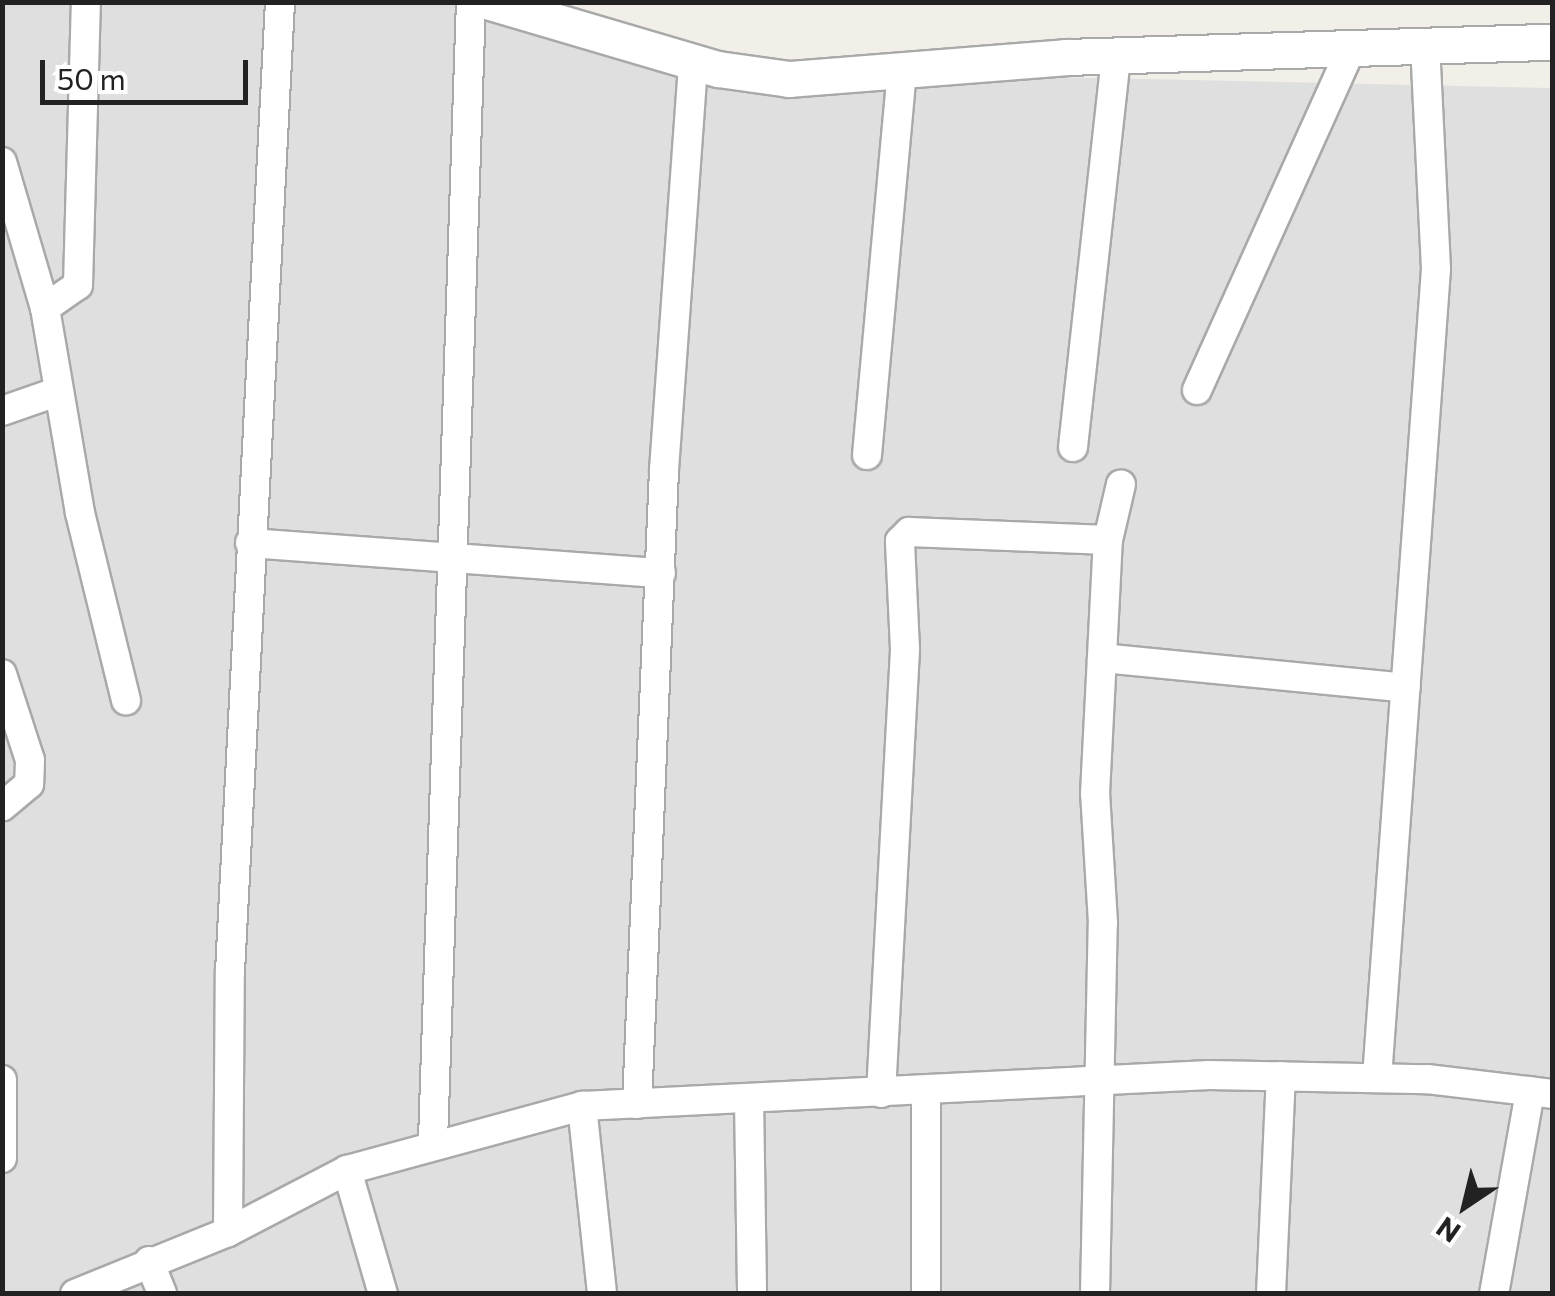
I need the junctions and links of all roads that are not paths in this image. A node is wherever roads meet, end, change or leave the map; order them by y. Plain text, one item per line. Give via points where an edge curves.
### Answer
1 (86, 2) edge
2 (280, 2) edge
3 (471, 2) edge
4 (490, 2) edge
5 (1552, 42) edge
6 (1425, 45) junction
7 (1352, 47) junction
8 (1116, 55) junction
9 (693, 62) junction
10 (902, 72) junction
11 (2, 162) edge
12 (44, 308) junction
13 (1197, 390) dead end
14 (59, 391) junction
15 (2, 411) edge
16 (1073, 447) dead end
17 (867, 454) dead end
18 (1120, 484) dead end
19 (1108, 540) junction
20 (250, 543) junction
21 (452, 564) junction
22 (661, 573) junction
23 (1102, 658) junction
24 (2, 674) edge
25 (1406, 688) junction
26 (126, 700) dead end
27 (2, 807) edge
28 (1281, 1076) junction
29 (1377, 1078) junction
30 (2, 1080) edge
31 (1099, 1081) junction
32 (926, 1091) junction
33 (1541, 1092) edge
34 (881, 1093) junction
35 (749, 1099) junction
36 (637, 1104) junction
37 (582, 1106) junction
38 (433, 1141) junction
39 (2, 1158) edge
40 (347, 1170) junction
41 (228, 1232) junction
42 (149, 1261) junction
43 (75, 1294) edge
44 (162, 1294) edge
45 (382, 1294) edge
46 (602, 1294) edge
47 (752, 1294) edge
48 (926, 1294) edge
49 (1095, 1294) edge
50 (1272, 1294) edge
51 (1494, 1294) edge

1 - 12 street via 78,285
2 - 20 street
3 - 21 street
4 - 9 street
5 - 6 street
6 - 7 street
6 - 25 street via 1436,269
7 - 8 street
7 - 13 street
8 - 10 street
8 - 16 street
9 - 10 street via 788,79
9 - 22 street
10 - 17 street
11 - 12 street
12 - 14 street
14 - 15 street
14 - 26 street
18 - 19 street
19 - 23 street
19 - 34 street via 910,532 900,542 905,649
20 - 21 street
20 - 41 street
21 - 22 street
21 - 38 street
22 - 36 street
23 - 25 street
23 - 31 street
24 - 27 street via 30,760 30,784
25 - 29 street
28 - 29 street
28 - 31 street
28 - 50 street
29 - 33 street
30 - 39 street
31 - 32 street
31 - 49 street
32 - 34 street
32 - 48 street
33 - 51 street
34 - 35 street
35 - 36 street
35 - 47 street
36 - 37 street
37 - 38 street
37 - 46 street
38 - 40 street
40 - 41 street
40 - 45 street
41 - 42 street
42 - 43 street
42 - 44 street

